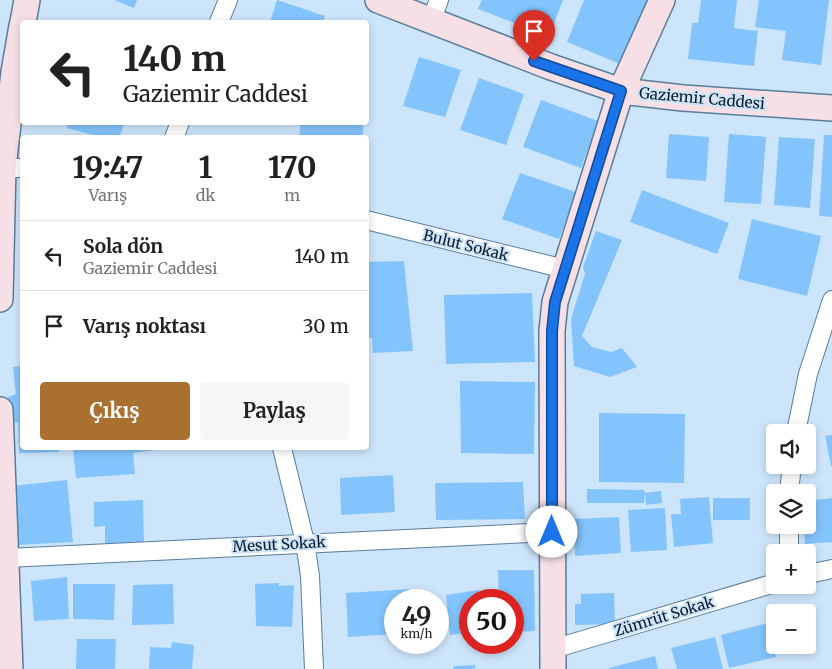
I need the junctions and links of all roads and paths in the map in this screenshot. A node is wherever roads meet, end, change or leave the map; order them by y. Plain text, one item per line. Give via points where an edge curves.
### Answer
1 (27, 0) edge
2 (228, 0) edge
3 (378, 0) edge
4 (662, 0) edge
5 (435, 10) edge
6 (24, 20) edge
7 (220, 20) edge
8 (20, 40) edge
9 (621, 91) junction
10 (832, 108) edge
11 (13, 168) edge
12 (369, 221) edge
13 (565, 269) junction
14 (0, 299) edge
15 (832, 300) edge
16 (0, 410) edge
17 (798, 424) edge
18 (282, 450) edge
19 (552, 532) junction
20 (305, 542) junction
21 (832, 569) edge
22 (5, 570) edge
23 (816, 572) edge
24 (766, 586) edge
25 (553, 659) edge
26 (10, 669) edge
27 (314, 669) edge

1 - 6 street
2 - 7 street
3 - 5 street, Gaziemir Caddesi
4 - 9 street
5 - 9 street, Gaziemir Caddesi via 551,67
8 - 11 street via 14,72
9 - 10 street, Gaziemir Caddesi
9 - 13 street
11 - 14 street
12 - 13 street, Bulut Sokak
13 - 19 street via 555,302 552,331
15 - 17 street via 808,374
16 - 22 street
18 - 20 street
19 - 20 street, Mesut Sokak
19 - 25 street
20 - 22 street, Mesut Sokak
20 - 27 street via 310,576
21 - 23 street
22 - 26 street
24 - 25 street, Zümrüt Sokak

